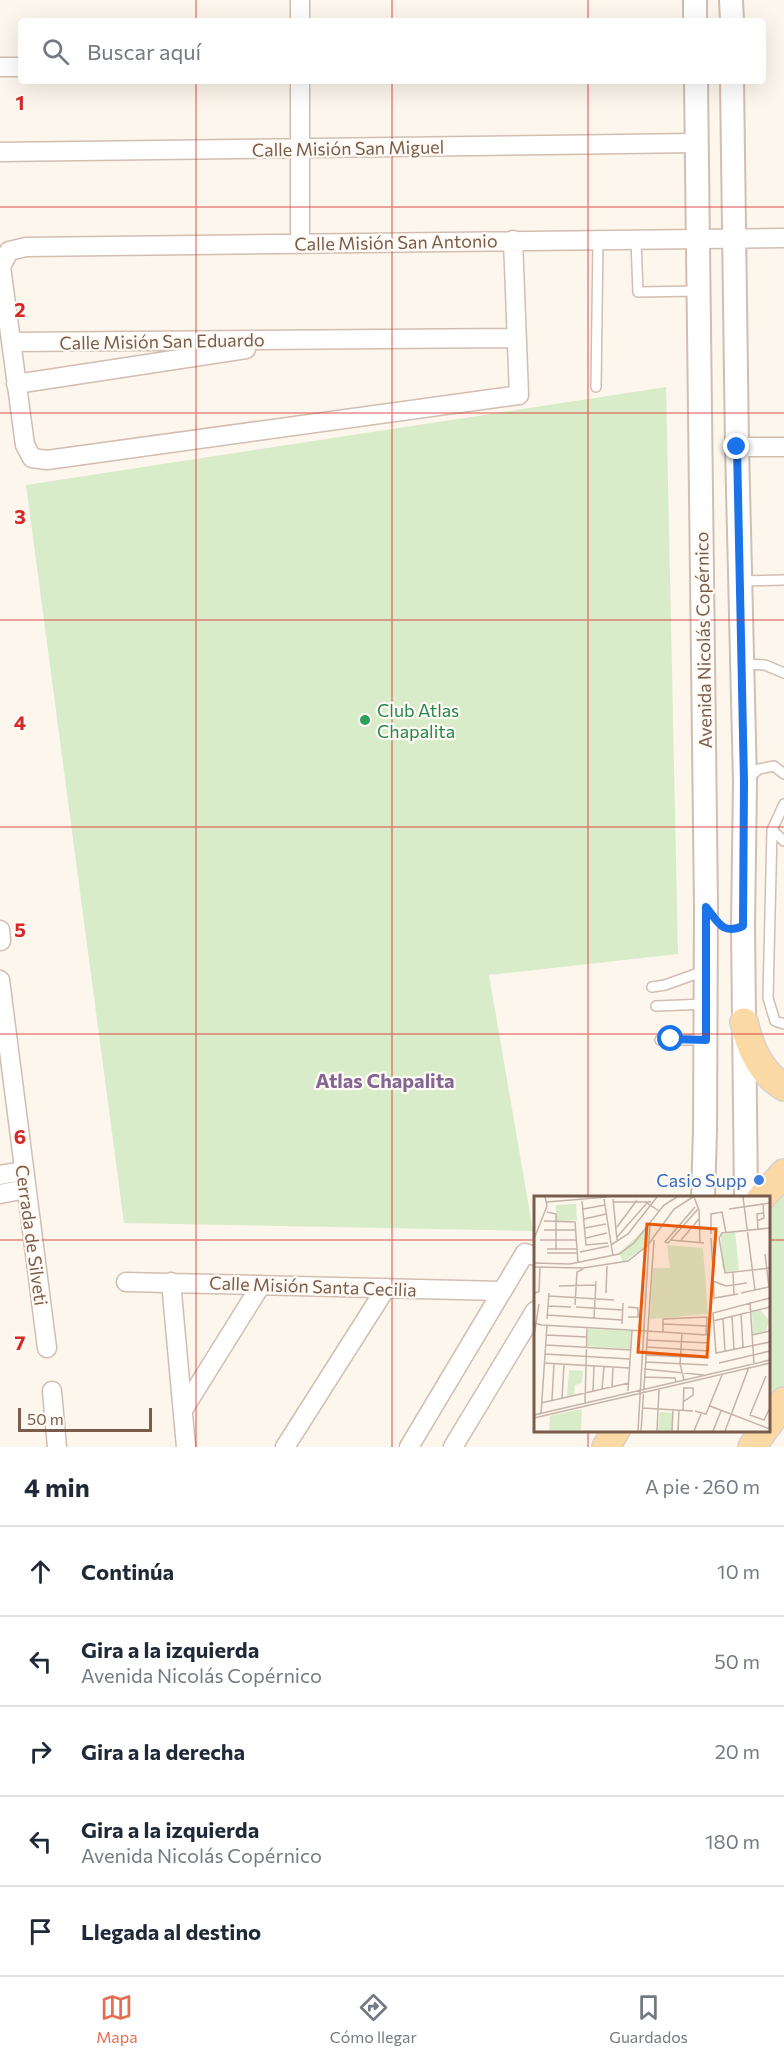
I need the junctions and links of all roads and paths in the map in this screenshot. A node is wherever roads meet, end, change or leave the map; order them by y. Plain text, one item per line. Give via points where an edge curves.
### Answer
1 (300, 0) edge
2 (695, 0) edge
3 (731, 0) edge
4 (300, 18) edge
5 (695, 18) edge
6 (732, 18) edge
7 (0, 67) edge
8 (18, 67) edge
9 (300, 84) edge
10 (696, 84) edge
11 (732, 84) edge
12 (696, 143) junction
13 (300, 148) junction
14 (0, 152) edge
15 (784, 238) edge
16 (697, 239) junction
17 (734, 239) junction
18 (513, 240) junction
19 (598, 240) junction
20 (636, 240) junction
21 (300, 243) junction
22 (698, 291) junction
23 (517, 338) junction
24 (314, 339) junction
25 (10, 342) junction
26 (16, 384) junction
27 (596, 387) dead end
28 (737, 447) junction
29 (784, 447) edge
30 (784, 580) edge
31 (740, 581) junction
32 (742, 664) junction
33 (784, 673) edge
34 (784, 774) edge
35 (744, 782) junction
36 (784, 804) edge
37 (772, 830) junction
38 (784, 841) edge
39 (706, 907) junction
40 (743, 926) junction
41 (706, 971) junction
42 (0, 980) edge
43 (652, 987) dead end
44 (706, 1004) junction
45 (656, 1006) dead end
46 (744, 1022) junction
47 (784, 1024) edge
48 (660, 1040) dead end
49 (706, 1040) junction
50 (784, 1087) edge
51 (784, 1173) edge
52 (0, 1175) edge
53 (25, 1180) junction
54 (0, 1194) edge
55 (703, 1196) edge
56 (746, 1196) edge
57 (763, 1196) edge
58 (534, 1256) edge
59 (126, 1282) dead end
60 (171, 1282) junction
61 (261, 1285) junction
62 (386, 1288) junction
63 (501, 1291) junction
64 (534, 1313) edge
65 (47, 1348) dead end
66 (52, 1391) dead end
67 (784, 1401) edge
68 (183, 1410) junction
69 (769, 1424) edge
70 (615, 1432) edge
71 (763, 1432) edge
72 (57, 1447) edge
73 (186, 1447) edge
74 (285, 1447) edge
75 (409, 1447) edge
76 (453, 1447) edge
77 (606, 1447) edge
78 (752, 1447) edge

1 - 4 street
2 - 5 street
3 - 6 street
7 - 8 street
9 - 13 street
10 - 12 street, Avenida Nicolás Copérnico
11 - 17 street, Avenida Nicolás Copérnico
12 - 13 street, Calle Misión San Miguel
12 - 16 street, Avenida Nicolás Copérnico
13 - 14 street, Calle Misión San Miguel
13 - 21 street
15 - 17 street, Calle Misión San Antonio
16 - 17 street, Calle Misión San Antonio
16 - 20 street, Calle Misión San Antonio
16 - 22 street, Avenida Nicolás Copérnico
17 - 28 street, Avenida Nicolás Copérnico
18 - 19 street, Calle Misión San Antonio
18 - 21 street, Calle Misión San Antonio
18 - 23 street
19 - 20 street, Calle Misión San Antonio
19 - 27 lane
20 - 22 lane via 638,292
21 - 25 street, Calle Misión San Antonio via 26,247 9,251 1,267
22 - 39 street, Avenida Nicolás Copérnico
23 - 24 street, Calle Misión San Eduardo
23 - 26 street via 519,394 48,460 32,458 25,445
24 - 25 street, Calle Misión San Eduardo
24 - 26 street, Calle Misión San Eduardo
25 - 26 street
28 - 29 street
28 - 31 street, Avenida Nicolás Copérnico
30 - 31 lane
31 - 32 street, Avenida Nicolás Copérnico
32 - 33 lane via 765,665
32 - 35 street, Avenida Nicolás Copérnico
34 - 35 lane via 774,766 759,769
35 - 40 street, Avenida Nicolás Copérnico
36 - 37 lane
37 - 38 lane
37 - 47 lane via 768,998 775,1020
39 - 40 street via 724,928 734,930
39 - 41 street, Avenida Nicolás Copérnico
40 - 46 street, Avenida Nicolás Copérnico
41 - 43 lane
41 - 44 street, Avenida Nicolás Copérnico
42 - 53 street, Cerrada de Silveti
44 - 45 lane
44 - 49 street, Avenida Nicolás Copérnico
46 - 50 main road via 754,1054
46 - 56 street, Avenida Nicolás Copérnico
48 - 49 lane
49 - 55 street, Avenida Nicolás Copérnico
51 - 57 main road
52 - 53 street
53 - 54 street
53 - 65 street, Cerrada de Silveti
58 - 63 street via 525,1253
59 - 60 street, Calle Misión Santa Cecilia
60 - 61 street, Calle Misión Santa Cecilia
60 - 68 street
61 - 62 street, Calle Misión Santa Cecilia
61 - 68 street
62 - 63 street, Calle Misión Santa Cecilia
62 - 74 street
63 - 75 street
64 - 76 street
66 - 72 street
67 - 69 main road
68 - 73 street
70 - 77 main road
71 - 78 main road

